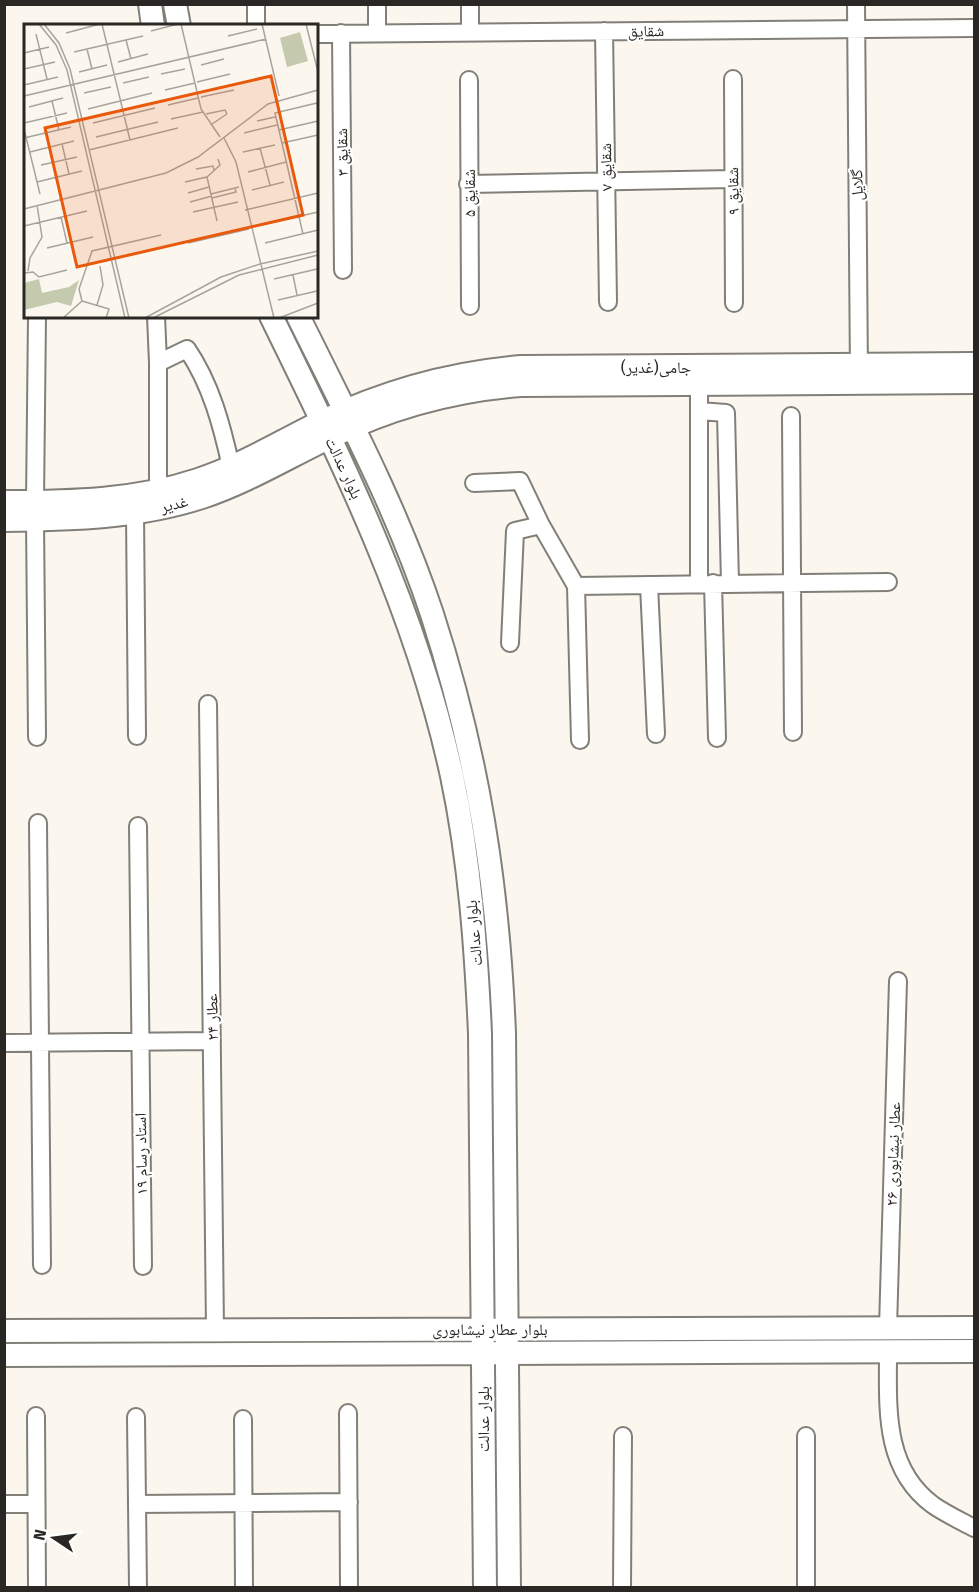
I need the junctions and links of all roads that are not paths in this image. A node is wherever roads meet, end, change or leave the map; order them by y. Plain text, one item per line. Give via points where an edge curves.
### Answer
1 (150, 4) edge
2 (175, 4) edge
3 (256, 4) edge
4 (377, 4) edge
5 (470, 4) edge
6 (856, 4) edge
7 (153, 24) edge
8 (178, 24) edge
9 (256, 24) edge
10 (975, 28) edge
11 (856, 29) junction
12 (604, 31) junction
13 (470, 32) junction
14 (341, 33) junction
15 (377, 33) junction
16 (318, 34) edge
17 (733, 79) dead end
18 (469, 80) dead end
19 (732, 179) junction
20 (606, 182) junction
21 (468, 184) junction
22 (343, 270) dead end
23 (608, 302) dead end
24 (734, 303) dead end
25 (470, 306) dead end
26 (37, 318) edge
27 (156, 318) edge
28 (272, 318) edge
29 (299, 318) edge
30 (158, 363) junction
31 (975, 364) edge
32 (859, 374) junction
33 (975, 382) edge
34 (699, 385) junction
35 (699, 411) junction
36 (791, 416) dead end
37 (348, 419) junction
38 (326, 429) junction
39 (231, 467) junction
40 (474, 483) dead end
41 (159, 491) junction
42 (4, 502) edge
43 (35, 511) junction
44 (135, 513) junction
45 (4, 520) edge
46 (541, 525) junction
47 (791, 582) junction
48 (888, 582) dead end
49 (706, 583) junction
50 (730, 583) junction
51 (649, 585) junction
52 (576, 586) junction
53 (510, 643) dead end
54 (208, 704) dead end
55 (792, 732) dead end
56 (656, 734) dead end
57 (137, 736) dead end
58 (37, 737) dead end
59 (717, 738) dead end
60 (580, 740) dead end
61 (38, 823) dead end
62 (138, 826) dead end
63 (898, 981) dead end
64 (212, 1041) junction
65 (140, 1042) junction
66 (4, 1043) edge
67 (40, 1043) junction
68 (42, 1265) dead end
69 (142, 1266) dead end
70 (888, 1328) junction
71 (975, 1328) edge
72 (482, 1329) junction
73 (507, 1329) junction
74 (215, 1330) junction
75 (4, 1331) edge
76 (888, 1351) junction
77 (975, 1351) edge
78 (483, 1353) junction
79 (507, 1353) junction
80 (4, 1354) edge
81 (348, 1413) dead end
82 (36, 1416) dead end
83 (136, 1417) dead end
84 (243, 1419) dead end
85 (623, 1436) dead end
86 (806, 1436) dead end
87 (349, 1502) junction
88 (244, 1503) junction
89 (4, 1504) edge
90 (36, 1504) junction
91 (137, 1504) junction
92 (975, 1528) edge
93 (37, 1587) edge
94 (138, 1587) edge
95 (244, 1587) edge
96 (349, 1587) edge
97 (485, 1587) edge
98 (509, 1587) edge
99 (622, 1587) edge
100 (806, 1587) edge

1 - 7 street
2 - 8 street
3 - 9 street
4 - 15 street
5 - 13 street
6 - 11 street, گلایل
10 - 11 street, شقایق
11 - 12 street, شقایق
11 - 32 street, گلایل
12 - 13 street, شقایق
12 - 20 street, شقایق ۷
13 - 15 street, شقایق
14 - 15 street, شقایق
14 - 16 street, شقایق
14 - 22 street, شقایق ۳
17 - 19 street, شقایق ۹
18 - 21 street, شقایق ۵
19 - 20 street
19 - 24 street, شقایق ۹
20 - 21 street
20 - 23 street, شقایق ۷
21 - 25 street, شقایق ۵
26 - 43 street
27 - 30 street
28 - 38 street, بلوار عدالت
29 - 37 street, بلوار عدالت
30 - 39 street via 187,350 195,361 220,421
30 - 41 street
31 - 32 street, جامی(غدیر)
32 - 33 street, جامی(غدیر)
32 - 34 street, جامی(غدیر)
32 - 37 street, جامی(غدیر) via 521,368 474,371 408,387
34 - 35 street
34 - 37 street, جامی(غدیر) via 477,388
35 - 49 street
35 - 50 street via 726,413
36 - 47 street
37 - 38 street
37 - 73 street, بلوار عدالت via 401,534 431,612 476,771 490,851 504,1033
38 - 39 street, غدیر
38 - 44 street, غدیر via 243,480 203,496
38 - 72 street, بلوار عدالت via 379,544 408,620 433,699 466,855 477,955 480,1033
39 - 41 street, غدیر
40 - 46 street via 520,481
41 - 43 street, غدیر
42 - 43 street, غدیر
43 - 44 street, غدیر
43 - 45 street, غدیر
43 - 58 street
44 - 57 street
46 - 52 street
46 - 53 street via 515,531
47 - 48 street
47 - 50 street
47 - 55 street
49 - 50 street
49 - 51 street
49 - 59 street
51 - 52 street
51 - 56 street
52 - 60 street
54 - 64 street, عطار ۲۴
61 - 67 street
62 - 65 street, استاد رسام ۱۹
63 - 70 street, عطار نیشابوری ۲۶
64 - 65 street
64 - 74 street, عطار ۲۴
65 - 67 street
65 - 69 street, استاد رسام ۱۹
66 - 67 street
67 - 68 street
70 - 71 street, بلوار عطار نیشابوری
70 - 73 street, بلوار عطار نیشابوری
70 - 76 street
72 - 73 street, بلوار عطار نیشابوری
72 - 74 street, بلوار عطار نیشابوری
72 - 78 street, بلوار عدالت
73 - 79 street, بلوار عدالت
74 - 75 street, بلوار عطار نیشابوری
76 - 77 street, بلوار عطار نیشابوری
76 - 79 street, بلوار عطار نیشابوری
76 - 92 street via 888,1417 900,1466 913,1488 934,1506
78 - 79 street, بلوار عطار نیشابوری
78 - 80 street, بلوار عطار نیشابوری
78 - 97 street, بلوار عدالت
79 - 98 street, بلوار عدالت
81 - 87 street
82 - 90 street
83 - 91 street
84 - 88 street
85 - 99 street
86 - 100 street
87 - 88 street
87 - 96 street
88 - 91 street
88 - 95 street
89 - 90 street
90 - 93 street
91 - 94 street

